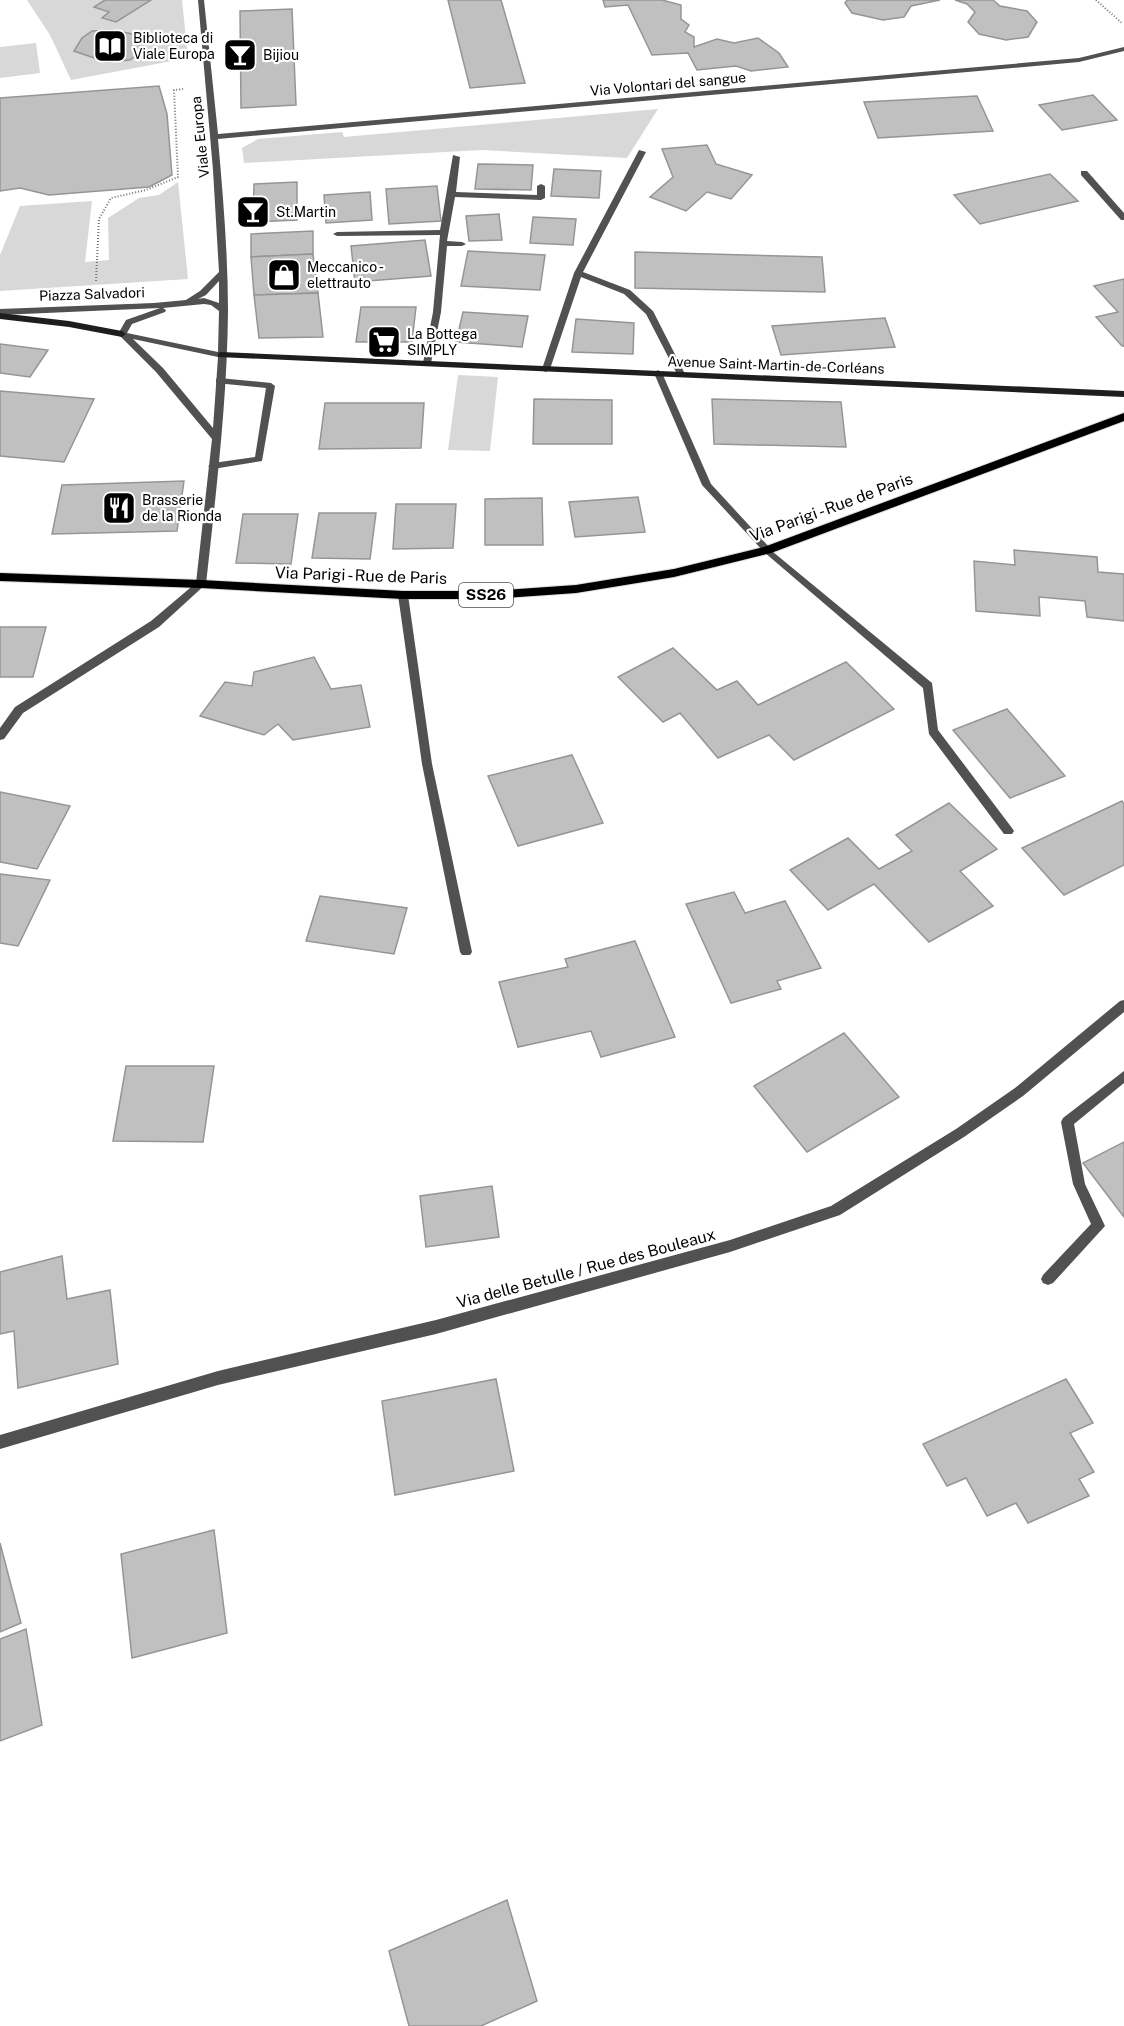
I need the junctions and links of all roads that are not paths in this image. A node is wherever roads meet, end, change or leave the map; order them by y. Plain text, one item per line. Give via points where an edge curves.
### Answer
1 (201, 0) edge
2 (1124, 50) edge
3 (213, 137) junction
4 (642, 152) dead end
5 (456, 157) dead end
6 (1084, 173) dead end
7 (541, 186) dead end
8 (452, 194) junction
9 (1124, 218) edge
10 (444, 232) junction
11 (337, 234) dead end
12 (443, 243) junction
13 (462, 244) dead end
14 (223, 272) junction
15 (578, 273) junction
16 (186, 302) junction
17 (223, 310) junction
18 (0, 314) edge
19 (122, 334) junction
20 (221, 355) junction
21 (427, 363) junction
22 (546, 369) junction
23 (658, 373) junction
24 (681, 374) junction
25 (219, 381) junction
26 (1124, 394) edge
27 (1124, 417) edge
28 (215, 436) junction
29 (213, 466) junction
30 (767, 550) junction
31 (0, 577) edge
32 (201, 584) junction
33 (403, 595) junction
34 (0, 736) edge
35 (1008, 831) dead end
36 (466, 952) dead end
37 (1124, 1005) edge
38 (1124, 1076) edge
39 (1048, 1280) dead end
40 (0, 1442) edge

1 - 3 street, Viale Europa
2 - 3 street, Via Volontari del sangue via 1079,60
3 - 14 street, Viale Europa
4 - 15 street
5 - 8 street
6 - 9 street
7 - 8 street via 541,198
8 - 10 street
10 - 11 street
10 - 12 street
12 - 13 street
12 - 21 street via 437,312
14 - 16 street, Piazza Salvadori via 197,297
14 - 17 street
15 - 22 street
15 - 24 street via 627,292 650,313
16 - 17 street, Piazza Salvadori via 214,303
16 - 18 street, Piazza Salvadori
16 - 19 street, Piazza Salvadori via 129,322
17 - 20 street
18 - 19 street, Piazza Salvadori
19 - 20 street, Piazza Salvadori
19 - 28 street via 161,370
20 - 21 street, Avenue Saint-Martin-de-Corléans
20 - 25 street
21 - 22 street, Avenue Saint-Martin-de-Corléans
22 - 23 street, Avenue Saint-Martin-de-Corléans
23 - 24 street, Avenue Saint-Martin-de-Corléans
23 - 30 street via 707,485
24 - 26 street, Avenue Saint-Martin-de-Corléans
25 - 28 street
25 - 29 street via 271,386 259,459
27 - 30 main road, Via Parigi - Rue de Paris / SS26
28 - 29 street
29 - 32 street
30 - 33 main road, Via Parigi - Rue de Paris / SS26 via 674,573 576,590
30 - 35 street via 928,686 933,731
31 - 32 main road, Via Parigi - Rue de Paris / SS26
32 - 33 main road, Via Parigi - Rue de Paris / SS26
32 - 34 street via 155,624 19,710
33 - 36 street via 428,764
37 - 40 street, Via delle Betulle / Rue des Bouleaux via 1009,1099 835,1211 730,1246 436,1327 218,1378
38 - 39 street via 1067,1122 1079,1184 1098,1226

